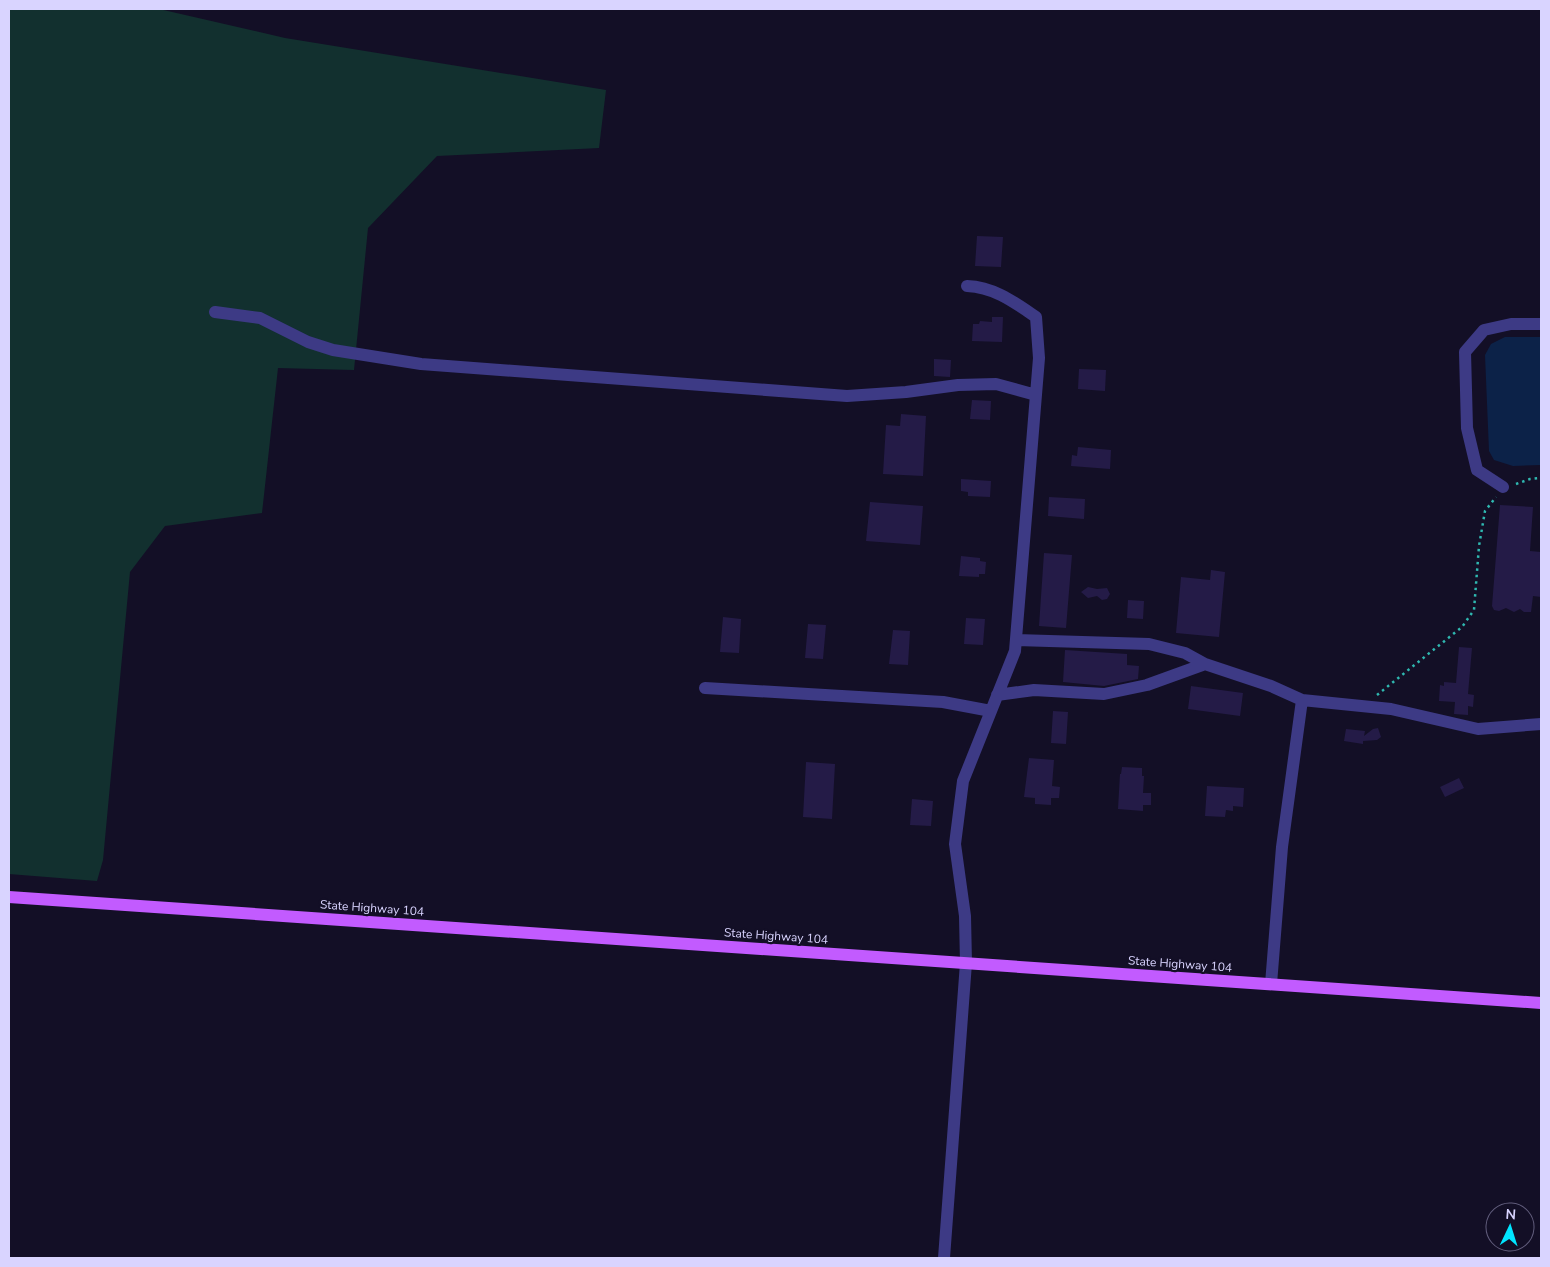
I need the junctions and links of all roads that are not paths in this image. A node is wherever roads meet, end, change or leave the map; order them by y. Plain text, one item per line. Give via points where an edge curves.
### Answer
1 (967, 286) dead end
2 (215, 312) dead end
3 (1541, 324) edge
4 (1036, 395) junction
5 (1503, 487) road end
6 (1016, 640) junction
7 (1205, 664) junction
8 (705, 688) dead end
9 (998, 695) junction
10 (1302, 700) junction
11 (991, 711) junction
12 (1541, 724) edge
13 (9, 897) edge
14 (966, 963) junction
15 (1271, 984) junction
16 (1541, 1002) edge
17 (944, 1258) edge

1 - 4 lane via 980,286 999,293 1036,317 1039,358
2 - 4 lane via 260,318 308,342 333,350 421,364 848,396 996,384
3 - 5 lane via 1511,324 1484,330 1465,352 1467,428 1477,470
4 - 6 lane
6 - 7 lane via 1149,644 1185,654
6 - 9 lane
7 - 9 lane via 1146,685 1104,694 1034,690
7 - 10 lane
8 - 11 lane via 943,702
9 - 11 lane
10 - 12 lane via 1390,709 1478,729
10 - 15 lane via 1282,847
11 - 14 lane via 963,781 956,844 966,916
13 - 14 main road, State Highway 104
14 - 15 main road, State Highway 104
14 - 17 lane
15 - 16 main road, State Highway 104

